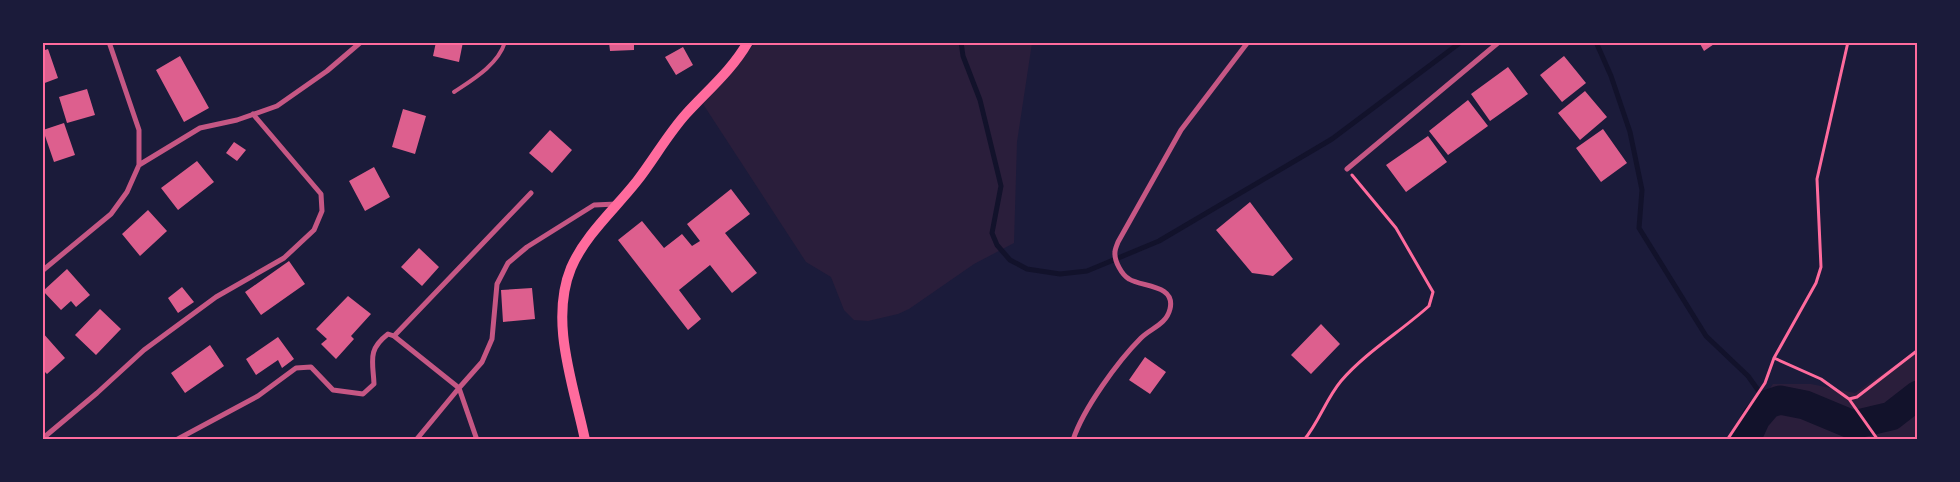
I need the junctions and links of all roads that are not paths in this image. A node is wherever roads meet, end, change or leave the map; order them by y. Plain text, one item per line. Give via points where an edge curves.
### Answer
1 (109, 42) edge
2 (360, 42) edge
3 (505, 42) edge
4 (748, 42) edge
5 (1248, 42) edge
6 (1498, 42) edge
7 (454, 92) dead end
8 (253, 114) junction
9 (139, 165) junction
10 (1347, 169) road end
11 (531, 193) dead end
12 (618, 204) junction
13 (42, 271) edge
14 (394, 336) junction
15 (459, 388) junction
16 (42, 439) edge
17 (176, 440) edge
18 (416, 440) edge
19 (477, 440) edge
20 (585, 440) edge
21 (1073, 440) edge

1 - 9 street via 139,130
2 - 8 street via 327,71 277,106
3 - 7 lane via 502,51 477,78
4 - 12 main road via 738,61 685,115
5 - 21 street via 1182,130 1118,242 1114,252 1128,279 1160,288 1168,297 1170,308 1165,320 1142,337 1103,385
6 - 10 street
8 - 9 street via 200,128
8 - 16 street via 321,194 322,211 314,230 284,258 216,297 144,350
9 - 13 street via 127,192 110,214
11 - 14 street
12 - 15 street via 594,205 527,247 508,264 497,284 492,339 482,362
12 - 20 main road via 583,247 571,268 564,293 565,350
14 - 15 street
14 - 17 street via 388,334 378,342 371,360 374,384 363,394 333,390 311,367 296,368 258,396
15 - 18 street
15 - 19 street

